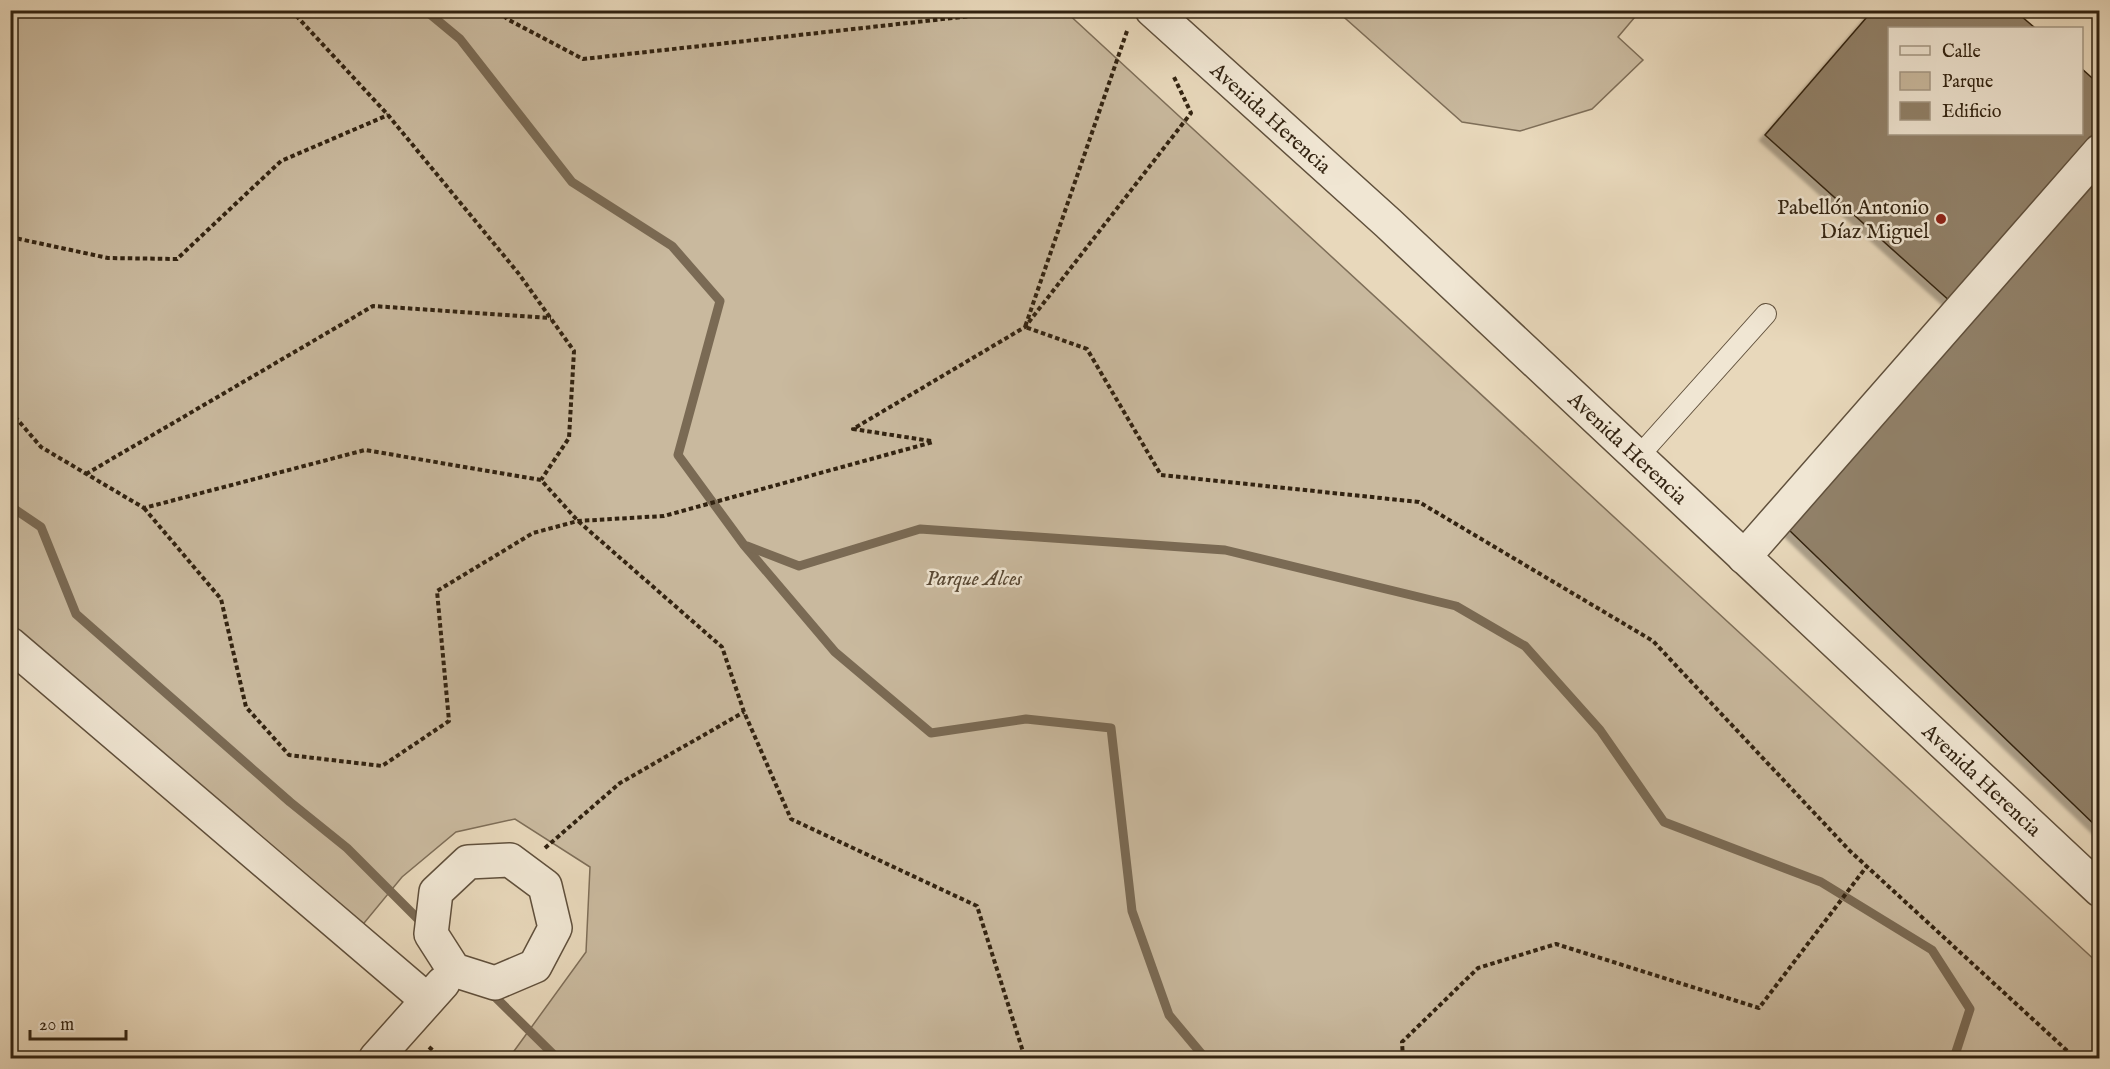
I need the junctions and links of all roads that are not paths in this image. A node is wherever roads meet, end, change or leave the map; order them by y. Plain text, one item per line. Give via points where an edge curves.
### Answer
1 (1141, 16) edge
2 (2100, 151) edge
3 (1766, 314) dead end
4 (1638, 457) junction
5 (1744, 557) junction
6 (10, 644) edge
7 (2100, 890) edge
8 (454, 970) junction
9 (427, 1000) junction
10 (376, 1059) edge

1 - 4 street, Avenida Herencia via 1388,223
2 - 5 street
3 - 4 lane
4 - 5 street, Avenida Herencia
5 - 7 street, Avenida Herencia
6 - 9 street
8 - 8 street via 495,983 535,966 555,928 545,886 510,860 468,862 436,892 430,934
8 - 9 street
9 - 10 street

